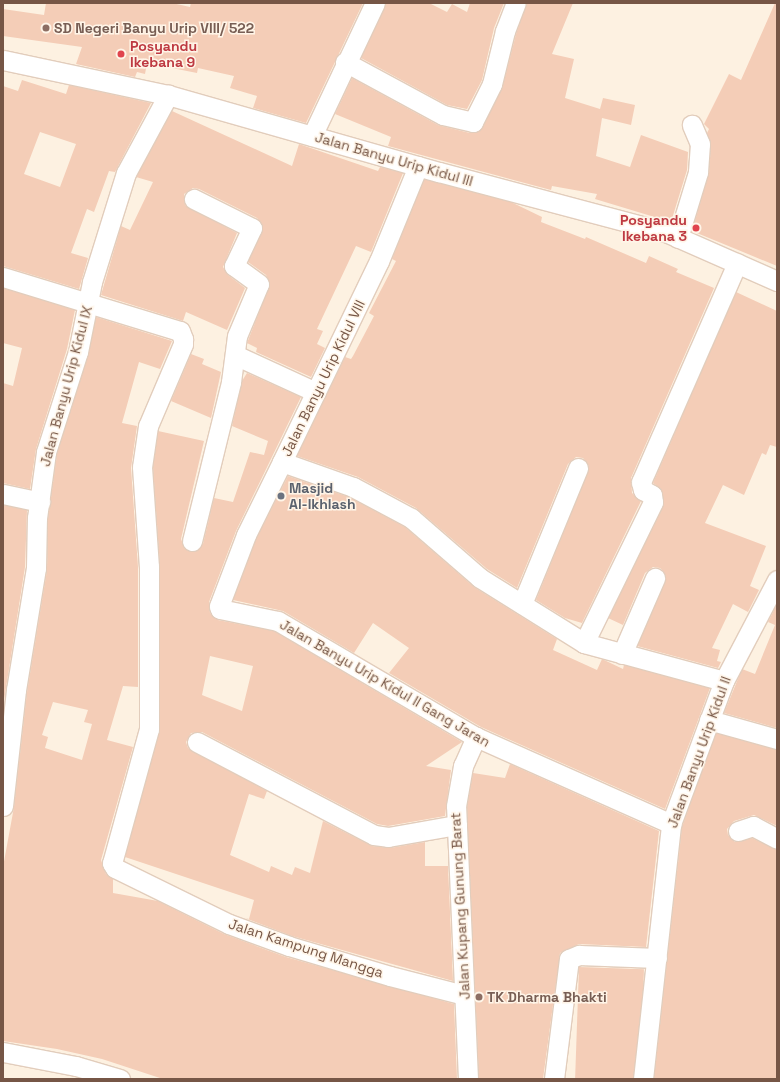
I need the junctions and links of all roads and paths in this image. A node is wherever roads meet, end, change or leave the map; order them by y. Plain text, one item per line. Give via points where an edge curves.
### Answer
1 (375, 3) edge
2 (516, 3) edge
3 (3, 60) edge
4 (345, 62) junction
5 (168, 95) junction
6 (692, 125) dead end
7 (312, 136) junction
8 (418, 166) junction
9 (194, 199) dead end
10 (678, 238) junction
11 (737, 263) junction
12 (3, 277) edge
13 (777, 281) edge
14 (88, 303) junction
15 (235, 355) junction
16 (316, 392) junction
17 (282, 462) junction
18 (578, 468) dead end
19 (3, 494) edge
20 (40, 502) junction
21 (192, 541) dead end
22 (655, 578) dead end
23 (775, 589) edge
24 (522, 604) junction
25 (584, 643) junction
26 (622, 654) junction
27 (724, 681) junction
28 (709, 720) junction
29 (476, 737) junction
30 (777, 739) edge
31 (197, 742) dead end
32 (7, 757) edge
33 (3, 803) edge
34 (671, 824) junction
35 (457, 825) junction
36 (738, 831) dead end
37 (777, 839) edge
38 (657, 958) junction
39 (464, 995) junction
40 (3, 1052) edge
41 (81, 1073) edge
42 (120, 1079) edge
43 (468, 1079) edge
44 (554, 1079) edge
45 (643, 1079) edge

1 - 4 street
2 - 4 street via 505,31 492,84 473,122 443,115 394,91
3 - 5 street, Jalan Banyu Urip Kidul III
4 - 7 street
5 - 7 street, Jalan Banyu Urip Kidul III
5 - 14 street, Jalan Banyu Urip Kidul IX via 126,173
6 - 10 street via 700,144 698,172
7 - 8 street, Jalan Banyu Urip Kidul III
8 - 10 street, Jalan Banyu Urip Kidul III
8 - 16 street, Jalan Banyu Urip Kidul VIII via 379,260
9 - 15 street via 252,228 234,266 259,284 237,336
10 - 11 street, Jalan Banyu Urip Kidul III
11 - 13 street, Jalan Banyu Urip Kidul III
11 - 25 street via 641,482 643,490 652,495 653,502
12 - 14 street
14 - 20 street, Jalan Banyu Urip Kidul IX via 78,352 46,452
14 - 39 street, Jalan Kampung Mangga via 180,331 183,344 148,426 142,467 149,567 149,729 112,863 116,868 229,924 368,970
15 - 16 street
15 - 21 street via 231,382
16 - 17 street, Jalan Banyu Urip Kidul VIII
17 - 24 street, Jalan Banyu Urip Kidul VIII via 353,487 411,518 480,578
17 - 29 street, Jalan Banyu Urip Kidul II Gang Jaran via 246,535 220,609 278,621
18 - 24 street
19 - 20 street
20 - 32 street, Jalan Banyu Urip Kidul IX via 36,568
22 - 26 street
23 - 27 street, Jalan Banyu Urip Kidul II
24 - 25 street, Jalan Banyu Urip Kidul VIII
25 - 26 street, Jalan Banyu Urip Kidul VIII
26 - 27 street, Jalan Banyu Urip Kidul VIII
27 - 28 street, Jalan Banyu Urip Kidul II
28 - 30 street
28 - 34 street, Jalan Banyu Urip Kidul II
29 - 34 street, Jalan Banyu Urip Kidul II Gang Jaran
29 - 35 street, Jalan Kupang Gunung Barat via 463,766 456,806
31 - 35 street via 374,835 388,837
32 - 33 street, Jalan Banyu Urip Kidul IX
34 - 38 street, Jalan Banyu Urip Kidul II
35 - 39 street, Jalan Kupang Gunung Barat
36 - 37 street via 753,826
38 - 44 street via 579,955 569,959
38 - 45 street, Jalan Banyu Urip Kidul II
39 - 43 street, Jalan Kupang Gunung Barat
40 - 41 street
41 - 42 street

